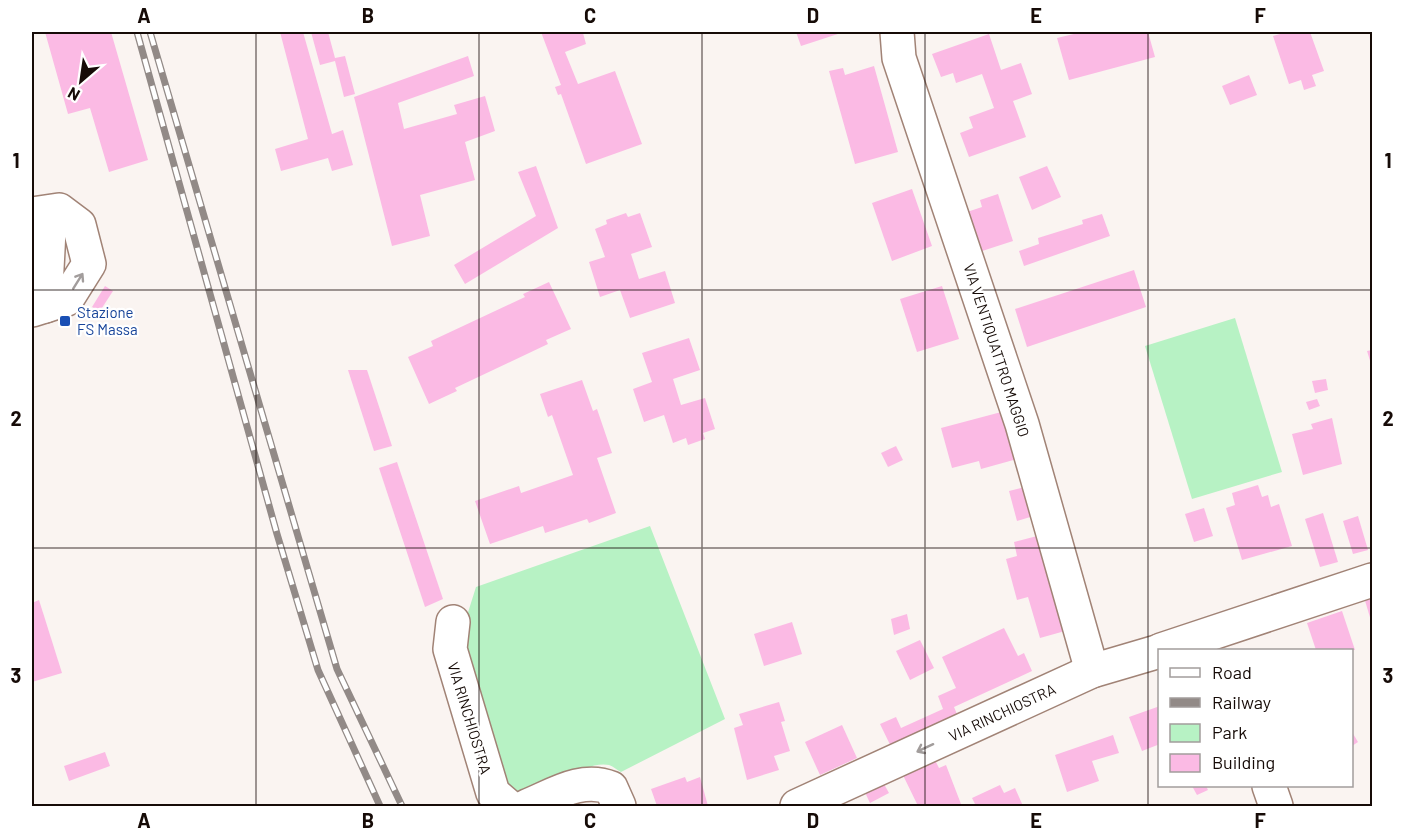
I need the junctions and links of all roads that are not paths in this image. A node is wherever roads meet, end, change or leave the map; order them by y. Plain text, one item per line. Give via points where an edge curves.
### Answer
1 (897, 32) edge
2 (41, 213) edge
3 (38, 308) edge
4 (1372, 580) edge
5 (453, 622) dead end
6 (1220, 642) edge
7 (1173, 649) edge
8 (1158, 652) edge
9 (1092, 671) junction
10 (1269, 787) edge
11 (853, 795) edge
12 (508, 807) edge
13 (527, 807) edge
14 (620, 807) edge
15 (796, 807) edge
16 (1276, 807) edge

1 - 9 street, VIA VENTIQUATTRO MAGGIO via 899,58 1022,424
3 -> 2 street
4 - 6 street, VIA RINCHIOSTRA
5 - 12 street, VIA RINCHIOSTRA via 450,649 493,793
6 - 7 street, VIA RINCHIOSTRA
8 - 9 street, VIA RINCHIOSTRA
9 -> 11 street, VIA RINCHIOSTRA
10 - 16 street
11 - 15 street, VIA RINCHIOSTRA
13 - 14 street via 585,782 610,788

